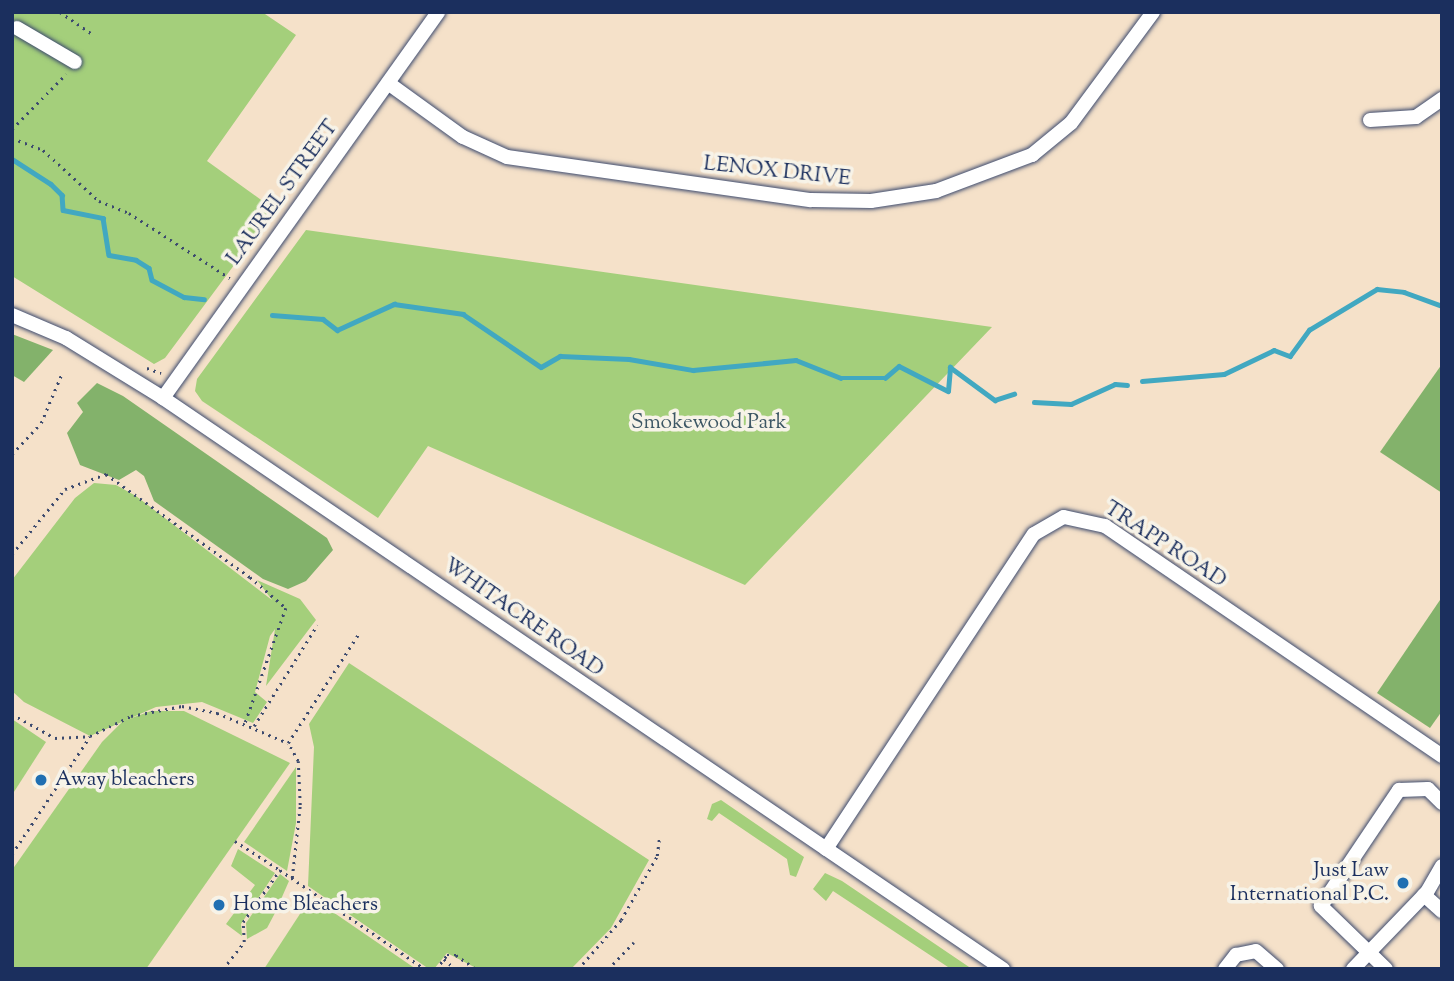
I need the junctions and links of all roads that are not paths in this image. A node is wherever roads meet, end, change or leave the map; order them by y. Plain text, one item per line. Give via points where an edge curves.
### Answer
1 (438, 12) edge
2 (1153, 12) edge
3 (18, 28) dead end
4 (75, 62) road end
5 (388, 83) junction
6 (1442, 99) edge
7 (1370, 120) dead end
8 (12, 315) edge
9 (163, 398) junction
10 (1442, 756) edge
11 (1442, 803) edge
12 (826, 849) junction
13 (1442, 866) edge
14 (1424, 895) junction
15 (1442, 911) edge
16 (1370, 954) junction
17 (1003, 969) edge
18 (1225, 969) edge
19 (1277, 969) edge
20 (1353, 969) edge
21 (1386, 969) edge

1 - 5 street, LAUREL STREET
2 - 5 street, LENOX DRIVE via 1078,114 1032,155 936,191 871,201 811,200 507,158 463,137
3 - 4 street
5 - 9 street, LAUREL STREET
6 - 7 street via 1416,117
8 - 9 street, WHITACRE ROAD via 66,338
9 - 12 street, WHITACRE ROAD
10 - 12 street, TRAPP ROAD via 1105,526 1077,516 1064,517 1034,534
11 - 16 street via 1428,789 1399,790 1321,906
12 - 17 street, WHITACRE ROAD
13 - 14 street
14 - 15 street
14 - 16 street
16 - 20 street
16 - 21 street
18 - 19 street via 1236,955 1256,951

